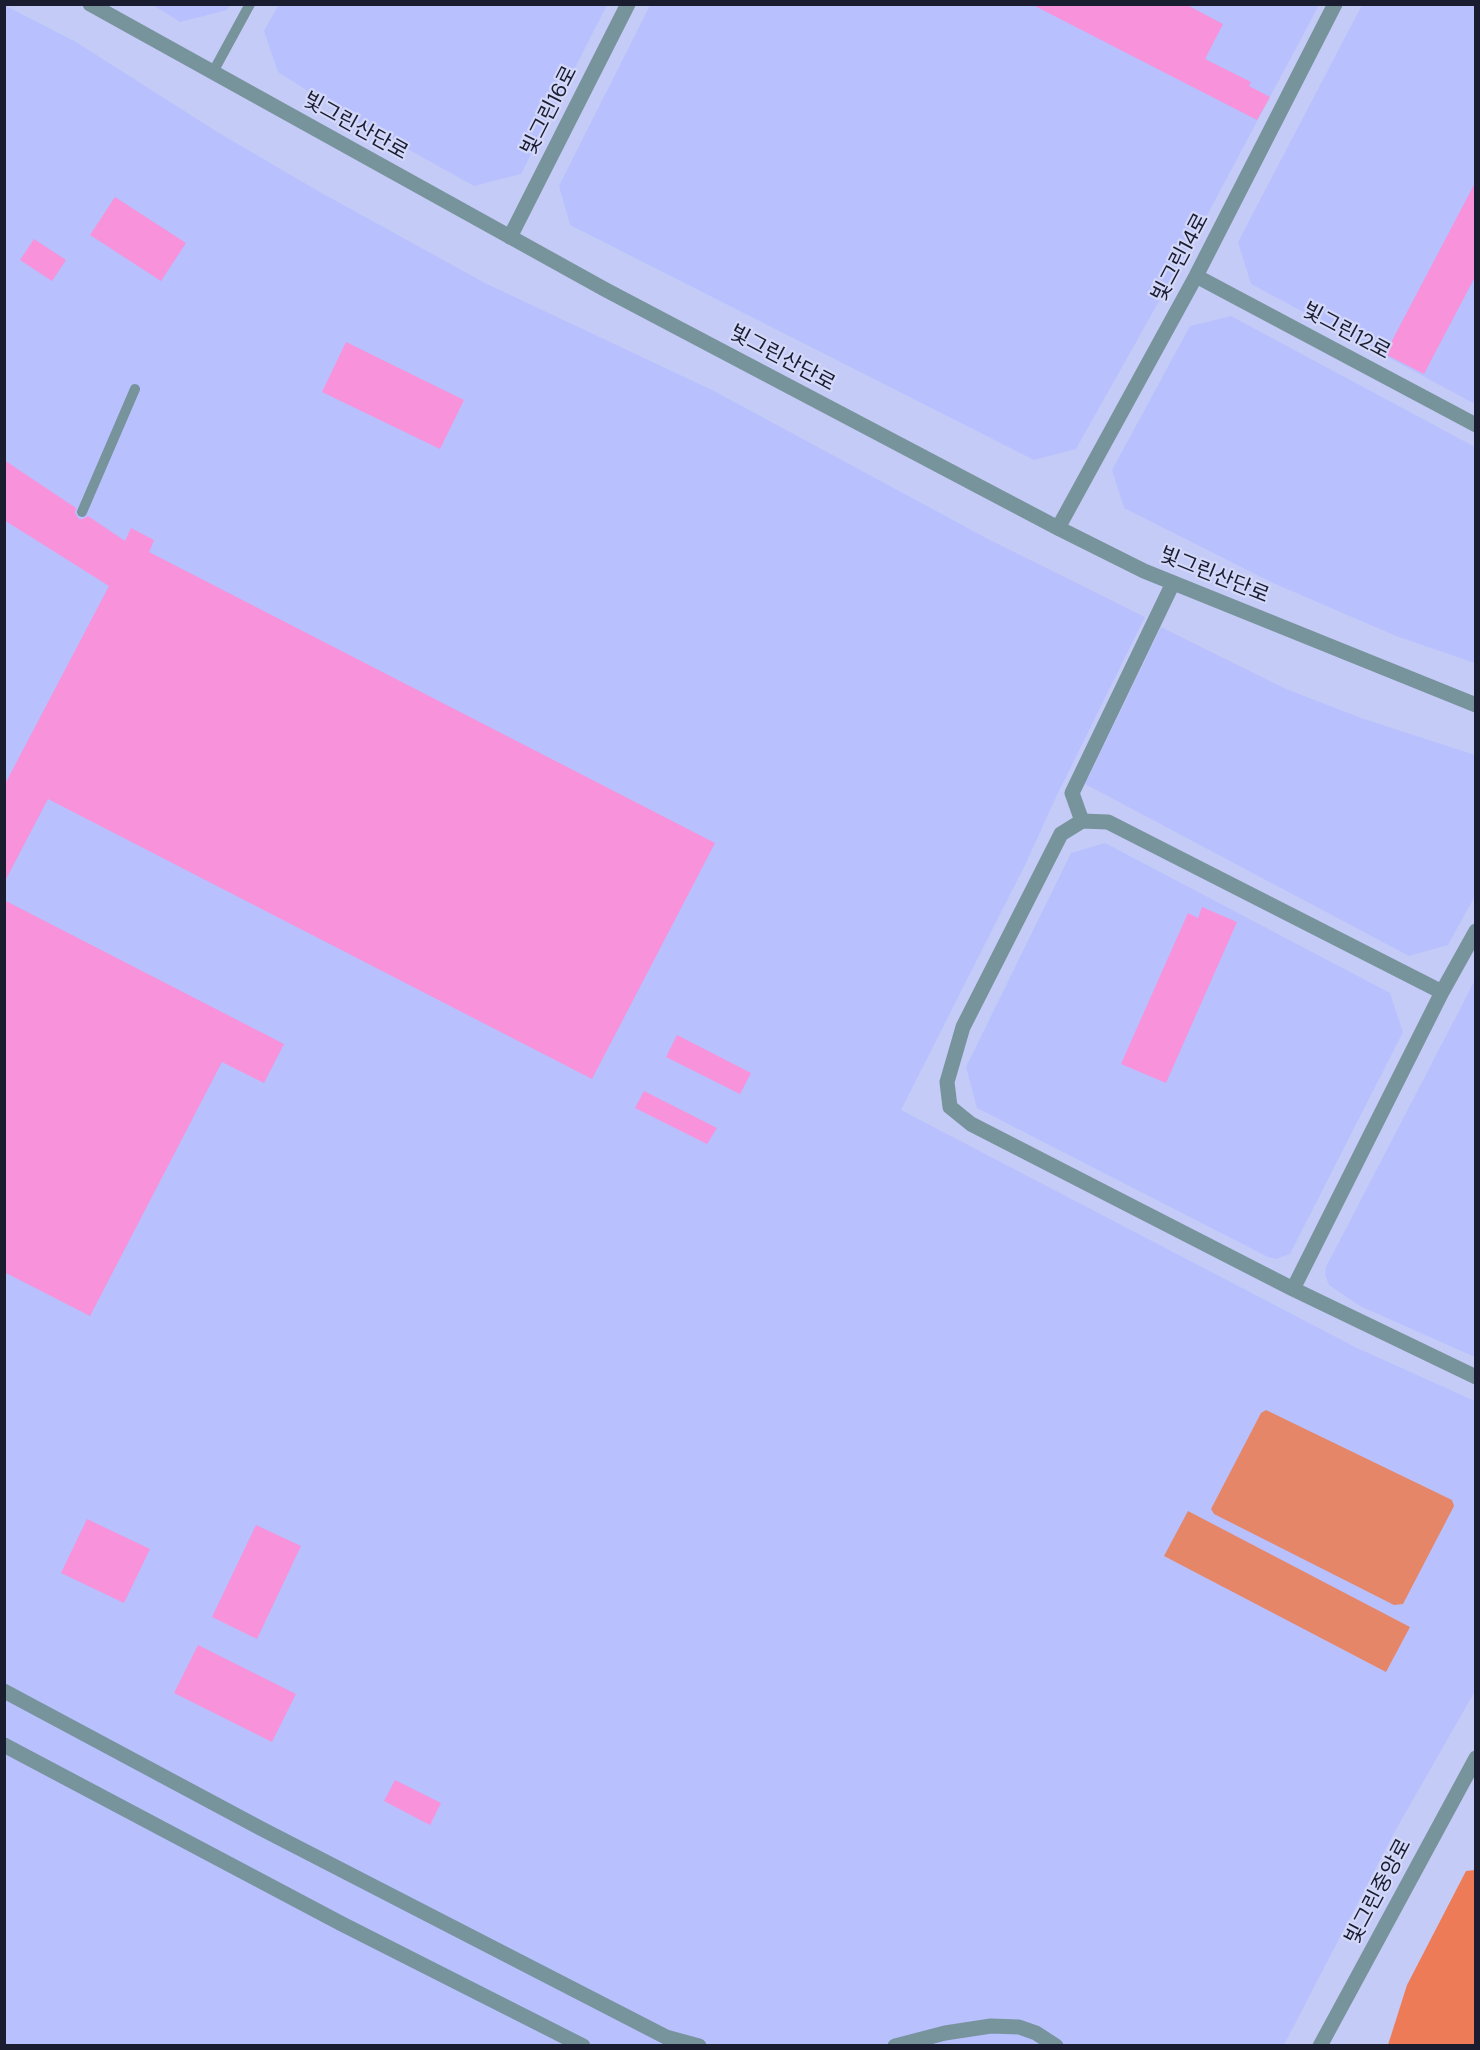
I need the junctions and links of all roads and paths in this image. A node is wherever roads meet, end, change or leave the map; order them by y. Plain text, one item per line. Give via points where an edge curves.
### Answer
1 (90, 4) edge
2 (250, 4) edge
3 (628, 4) edge
4 (1335, 4) edge
5 (213, 72) junction
6 (510, 237) junction
7 (1196, 276) junction
8 (135, 389) dead end
9 (1476, 426) edge
10 (82, 512) dead end
11 (1058, 528) junction
12 (1173, 583) junction
13 (1476, 705) edge
14 (1082, 821) junction
15 (1476, 931) edge
16 (1442, 992) junction
17 (1293, 1288) junction
18 (1476, 1377) edge
19 (4, 1691) edge
20 (4, 1745) edge
21 (1476, 1758) edge
22 (583, 2046) edge
23 (699, 2046) edge
24 (895, 2046) edge
25 (1056, 2046) edge
26 (1320, 2046) edge

1 - 5 street, 빛그린산단로
2 - 5 lane
3 - 6 street, 빛그린16로
4 - 7 street, 빛그린14로
5 - 6 street, 빛그린산단로
6 - 11 street, 빛그린산단로
7 - 9 street, 빛그린12로
7 - 11 street, 빛그린14로
8 - 10 lane
11 - 12 street, 빛그린산단로
12 - 13 street, 빛그린산단로
12 - 14 street via 1072,793
14 - 16 street via 1108,822
14 - 17 street via 1061,834 963,1027 947,1082 950,1107 971,1125
15 - 16 street
16 - 17 street
17 - 18 street
19 - 23 street via 666,2037
20 - 22 street
21 - 26 street, 빛그린중앙로
24 - 25 street via 991,2026 1019,2027

